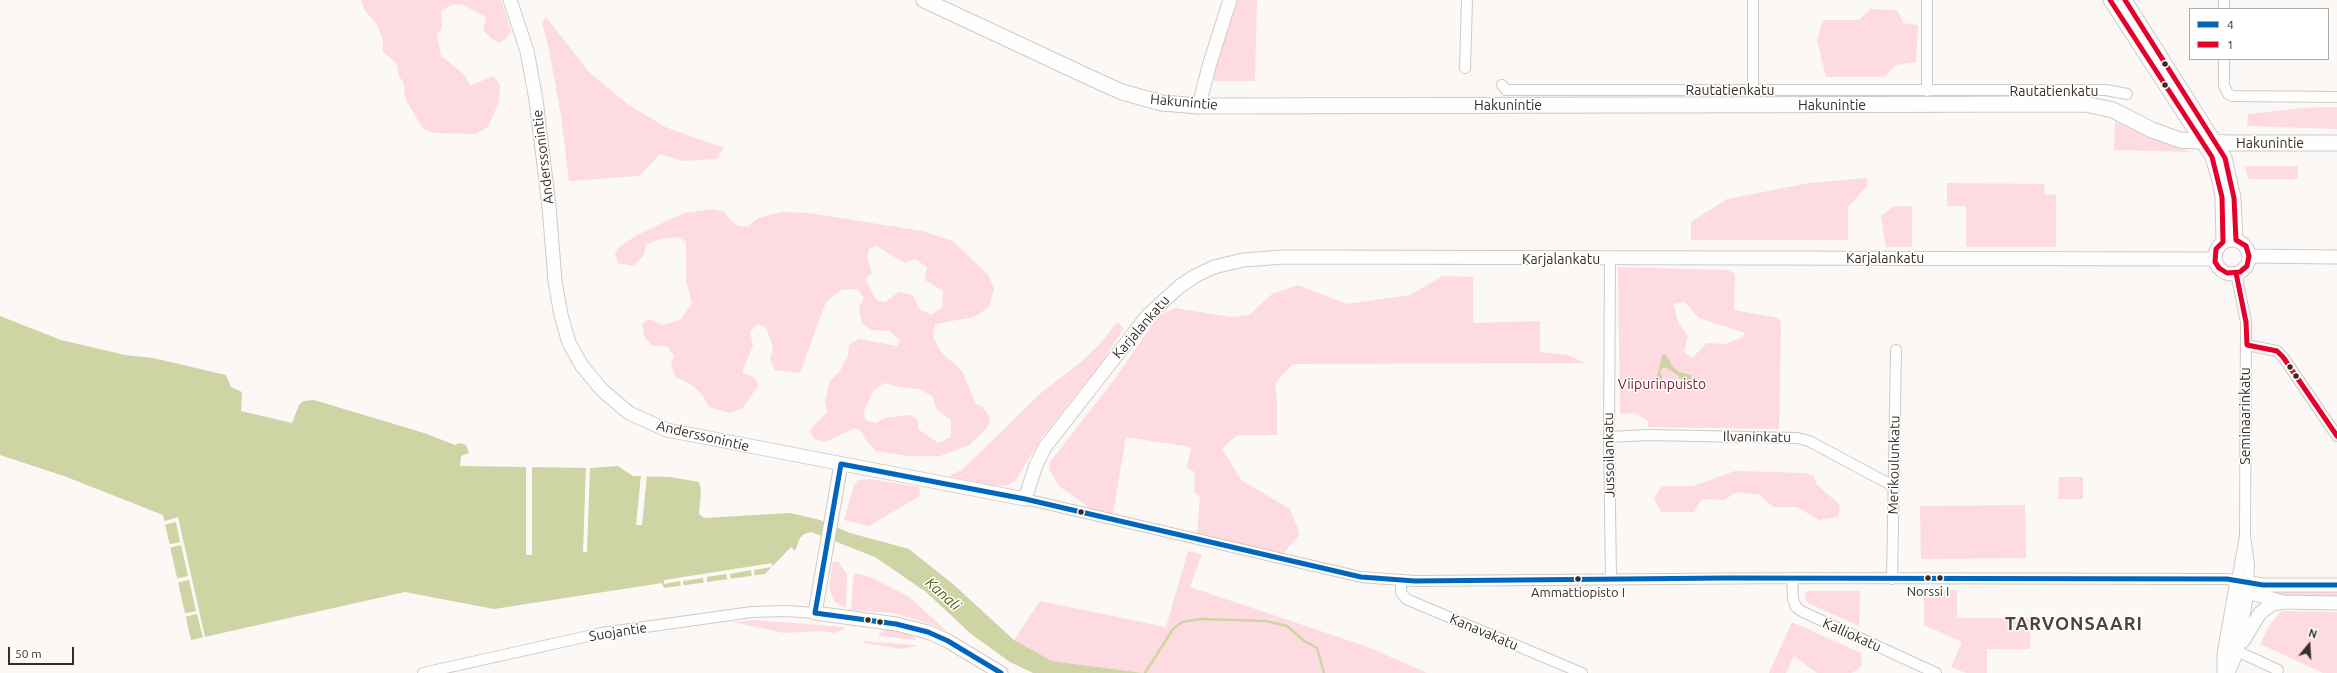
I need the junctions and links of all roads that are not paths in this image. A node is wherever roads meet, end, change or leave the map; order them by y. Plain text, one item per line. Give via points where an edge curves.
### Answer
1 (510, 0) edge
2 (924, 0) edge
3 (1230, 0) edge
4 (1467, 0) edge
5 (1753, 0) edge
6 (1927, 0) edge
7 (2110, 0) edge
8 (2125, 0) edge
9 (2224, 60) edge
10 (1465, 68) dead end
11 (1502, 86) dead end
12 (1753, 90) junction
13 (1927, 91) junction
14 (2127, 94) dead end
15 (2337, 97) edge
16 (1199, 106) junction
17 (2337, 136) edge
18 (2207, 138) junction
19 (2337, 143) edge
20 (2229, 241) junction
21 (2249, 256) junction
22 (2337, 257) edge
23 (1610, 259) junction
24 (2215, 259) junction
25 (2236, 273) junction
26 (2247, 345) junction
27 (1896, 350) dead end
28 (2337, 435) edge
29 (1609, 437) junction
30 (841, 464) junction
31 (1893, 486) junction
32 (1025, 499) junction
33 (1611, 578) junction
34 (1792, 578) junction
35 (1892, 579) junction
36 (1401, 580) junction
37 (2242, 586) junction
38 (2337, 586) edge
39 (2283, 602) junction
40 (2337, 603) edge
41 (815, 613) junction
42 (2237, 652) junction
43 (2266, 657) dead end
44 (2281, 672) edge
45 (423, 673) edge
46 (1001, 673) edge
47 (1582, 673) edge
48 (1936, 673) edge
49 (2224, 673) edge
50 (2228, 673) edge

1 - 30 main road, Anderssonintie via 527,51 536,100 555,281 561,315 569,343 582,366 602,390 629,413 667,430
2 - 16 highway, Hakunintie via 1122,92 1162,103
3 - 16 main road
4 - 10 street
5 - 12 street
6 - 13 street
7 - 18 main road
8 - 18 main road
9 - 15 street via 2224,85 2228,94 2238,97
11 - 12 street, Rautatienkatu via 1506,90
12 - 13 street, Rautatienkatu
13 - 14 street, Rautatienkatu via 2106,90
16 - 18 highway, Hakunintie via 2085,104 2113,110 2165,135
17 - 18 highway, Hakunintie
18 - 19 highway, Hakunintie
18 - 20 main road via 2219,180
20 - 21 main road via 2246,246
20 - 24 main road via 2216,250
21 - 22 main road
21 - 25 main road via 2245,268
23 - 24 main road, Karjalankatu
23 - 29 street, Jussoilankatu
23 - 32 main road, Karjalankatu via 1284,257 1243,260 1214,267 1180,286 1137,328 1045,447
24 - 25 main road via 2217,266 2224,272
25 - 26 street, Seminaarinkatu via 2246,322
26 - 28 street via 2277,351
26 - 37 street, Seminaarinkatu
27 - 31 street, Merikoulunkatu
29 - 31 street, Ilvaninkatu via 1649,435 1798,438 1809,441
29 - 33 street, Jussoilankatu
30 - 32 main road, Anderssonintie
30 - 41 main road
31 - 35 street, Merikoulunkatu
32 - 36 street via 1354,576
33 - 34 street
33 - 36 street
34 - 35 street
34 - 48 street, Kalliokatu via 1793,599 1796,607 1803,612
35 - 37 street via 2214,580
36 - 47 street, Kanavakatu via 1401,592 1406,599
37 - 38 main road
37 - 39 main road
37 - 42 main road, Seminaarinkatu
37 - 49 main road, Seminaarinkatu via 2224,654
39 - 40 main road
39 - 42 main road via 2272,604 2260,613
41 - 45 street, Suojantie via 786,610 752,612 624,630 558,642
41 - 46 main road via 896,624 928,632
42 - 44 street
42 - 50 main road, Seminaarinkatu
43 - 44 street

